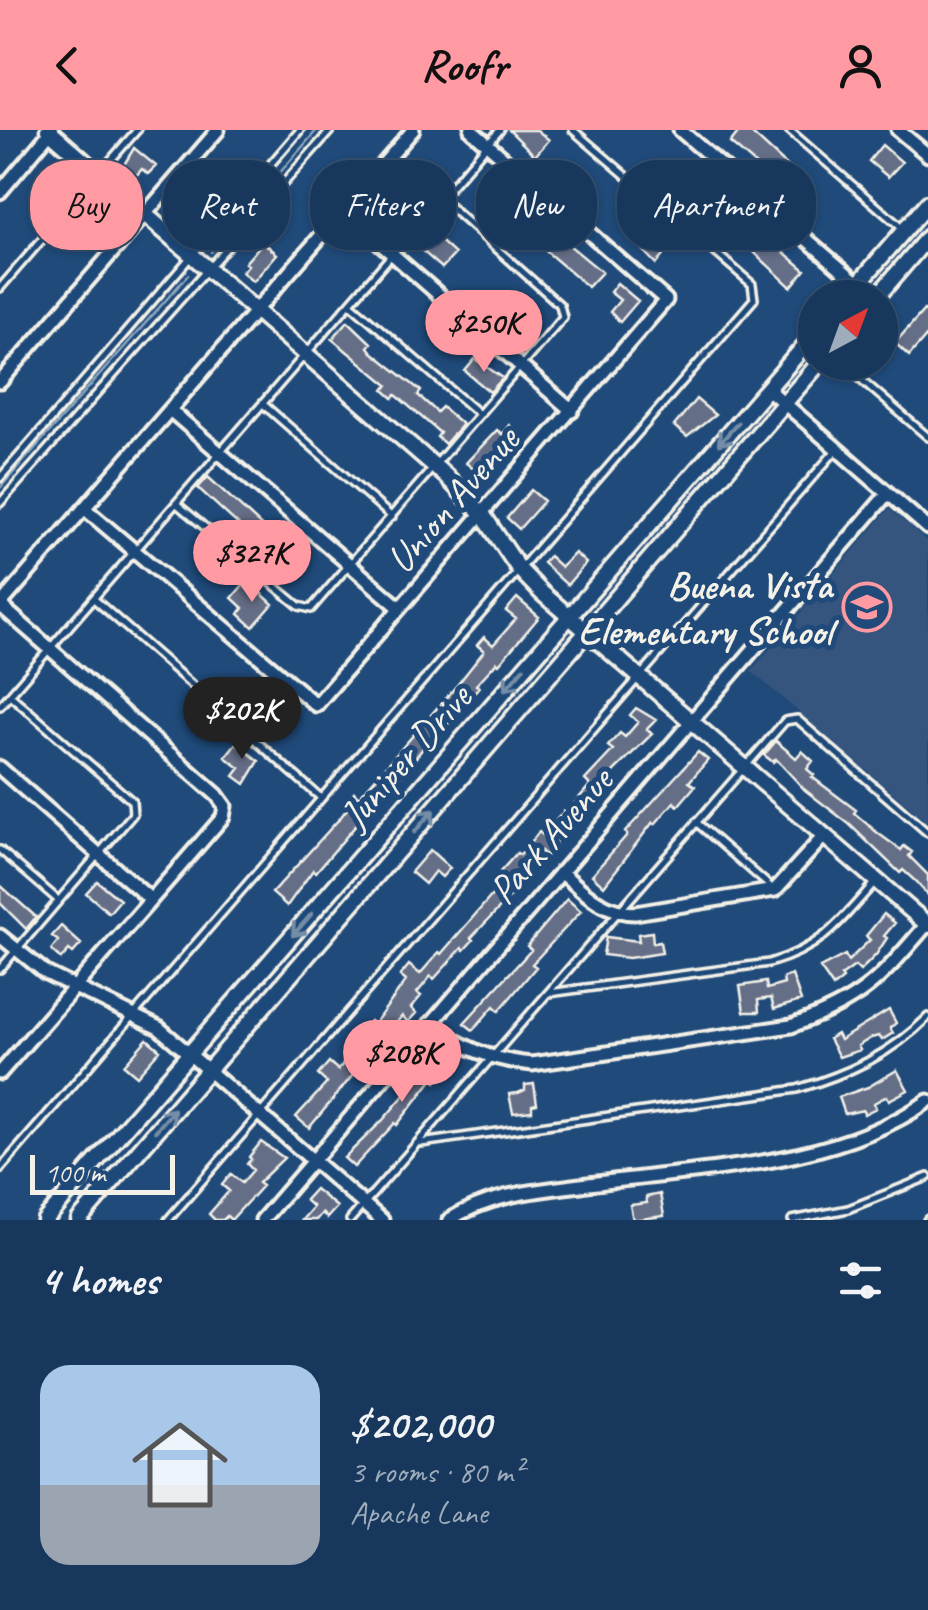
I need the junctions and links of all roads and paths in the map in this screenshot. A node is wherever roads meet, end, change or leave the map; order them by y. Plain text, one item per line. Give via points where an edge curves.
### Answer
1 (138, 130) edge
2 (218, 130) edge
3 (300, 130) edge
4 (331, 130) edge
5 (413, 130) edge
6 (471, 130) edge
7 (500, 130) edge
8 (573, 130) edge
9 (680, 130) edge
10 (789, 130) edge
11 (898, 130) edge
12 (50, 131) edge
13 (488, 144) junction
14 (928, 156) edge
15 (83, 160) edge
16 (111, 160) edge
17 (387, 160) edge
18 (456, 181) edge
19 (0, 192) edge
20 (928, 203) edge
21 (456, 212) edge
22 (145, 214) junction
23 (904, 231) junction
24 (928, 237) edge
25 (33, 250) edge
26 (310, 250) edge
27 (388, 250) edge
28 (398, 250) edge
29 (192, 255) junction
30 (394, 255) junction
31 (209, 270) junction
32 (855, 280) edge
33 (862, 280) edge
34 (891, 280) edge
35 (0, 288) edge
36 (351, 304) junction
37 (258, 312) junction
38 (306, 354) junction
39 (798, 354) edge
40 (520, 366) junction
41 (805, 380) edge
42 (862, 380) edge
43 (0, 382) edge
44 (768, 389) junction
45 (785, 403) junction
46 (263, 404) junction
47 (170, 410) junction
48 (572, 411) junction
49 (479, 414) junction
50 (928, 438) edge
51 (837, 449) junction
52 (220, 453) junction
53 (435, 466) junction
54 (0, 478) edge
55 (888, 493) junction
56 (0, 503) edge
57 (176, 504) junction
58 (84, 508) junction
59 (483, 515) junction
60 (392, 517) junction
61 (928, 528) edge
62 (135, 552) junction
63 (350, 565) junction
64 (520, 568) junction
65 (94, 599) junction
66 (0, 605) edge
67 (400, 608) junction
68 (568, 616) junction
69 (587, 632) junction
70 (50, 649) junction
71 (639, 677) junction
72 (10, 695) junction
73 (0, 706) edge
74 (691, 722) junction
75 (744, 767) junction
76 (0, 768) edge
77 (321, 798) junction
78 (696, 822) junction
79 (928, 833) edge
80 (380, 835) junction
81 (824, 836) junction
82 (0, 850) edge
83 (398, 851) junction
84 (99, 855) junction
85 (561, 872) junction
86 (876, 881) junction
87 (775, 890) junction
88 (151, 900) junction
89 (59, 901) junction
90 (618, 912) junction
91 (928, 924) edge
92 (0, 936) edge
93 (16, 950) junction
94 (0, 969) edge
95 (74, 989) junction
96 (546, 994) junction
97 (135, 1014) junction
98 (928, 1017) edge
99 (429, 1024) junction
100 (191, 1055) junction
101 (490, 1058) junction
102 (208, 1070) junction
103 (0, 1072) edge
104 (928, 1101) edge
105 (260, 1115) junction
106 (418, 1143) junction
107 (313, 1162) junction
108 (0, 1169) edge
109 (928, 1177) edge
110 (364, 1204) junction
111 (45, 1220) edge
112 (78, 1220) edge
113 (168, 1220) edge
114 (262, 1220) edge
115 (350, 1220) edge
116 (382, 1220) edge
117 (450, 1220) edge
118 (792, 1220) edge

1 - 16 lane
2 - 22 street
3 - 29 lane
4 - 31 lane
5 - 17 street
6 - 13 street, Union Avenue
7 - 13 lane
8 - 64 lane via 752,284 754,299
9 - 32 street
10 - 23 lane
11 - 14 street
12 - 15 street
12 - 19 street
13 - 18 lane
13 - 48 street, Union Avenue via 666,300
20 - 23 street
21 - 40 lane via 560,304 564,318
22 - 29 street
22 - 43 street
23 - 33 street
24 - 34 street
25 - 35 lane
26 - 37 street
27 - 30 street
28 - 30 lane
29 - 31 street
29 - 54 lane
30 - 36 lane
30 - 40 street
31 - 37 street
31 - 56 lane
36 - 38 lane
36 - 49 lane
37 - 38 street
37 - 47 street
38 - 46 lane
38 - 53 street
39 - 44 street, Juniper Drive
40 - 48 street
40 - 49 lane
41 - 45 street, Juniper Drive
42 - 50 lane
44 - 45 street
44 -> 68 street, Juniper Drive
45 - 51 street
45 - 69 street, Juniper Drive
46 - 52 lane
46 - 60 lane
47 - 52 street
47 - 58 street
48 - 59 street, Union Avenue
49 - 53 lane
51 - 55 street
51 - 71 lane
52 - 57 lane
52 - 63 street
53 - 59 street
53 - 60 lane
55 - 61 street
55 - 74 street, Park Avenue
57 - 62 lane
57 - 63 lane via 299,606 311,609
58 - 62 street, Union Avenue
58 - 66 street
59 - 64 street
59 - 67 street, Union Avenue
60 - 63 lane
62 - 65 lane
62 - 67 street, Union Avenue via 316,705
63 - 67 street
64 - 68 street
64 - 77 lane
65 - 70 lane
65 - 77 lane
66 - 70 street
68 - 69 street
68 -> 80 street, Juniper Drive
69 - 71 street
83 -> 69 street, Juniper Drive
70 - 72 lane
70 - 88 street via 225,806 224,817
71 - 74 street
71 - 105 lane
72 - 73 lane
72 - 84 lane via 132,801 133,814
74 - 75 street
74 - 85 street, Park Avenue
75 - 78 lane
75 - 79 lane via 784,721 796,719
75 - 81 street
76 - 84 street
77 - 97 lane
78 - 87 lane
78 - 90 lane
80 - 83 street
80 -> 100 street, Juniper Drive
81 - 86 street
81 - 87 street
82 - 89 lane
83 - 102 street, Juniper Drive
84 - 88 street
84 - 89 lane
85 - 90 street via 600,906
85 - 99 street, Park Avenue
86 - 91 street
86 - 96 lane via 836,927 796,955
87 - 90 street
88 - 95 street
89 - 93 lane
90 - 96 lane
91 - 101 street via 858,996 791,1026 532,1064
92 - 93 street
93 - 94 lane
93 - 95 street
95 - 97 street
95 - 103 street
96 - 101 lane
97 - 100 street
97 - 108 lane
98 - 106 lane via 882,1056 797,1088
99 - 101 street
99 - 107 street, Park Avenue
100 - 102 street
100 - 111 street, Juniper Drive
101 - 106 lane
102 - 105 street
112 -> 102 street, Juniper Drive
104 - 117 street via 881,1129 808,1154 503,1196
105 - 107 street
105 - 113 lane
106 - 110 lane
107 - 110 street
107 - 114 street, Park Avenue
109 - 118 lane via 848,1209
110 - 115 lane
110 - 116 street

